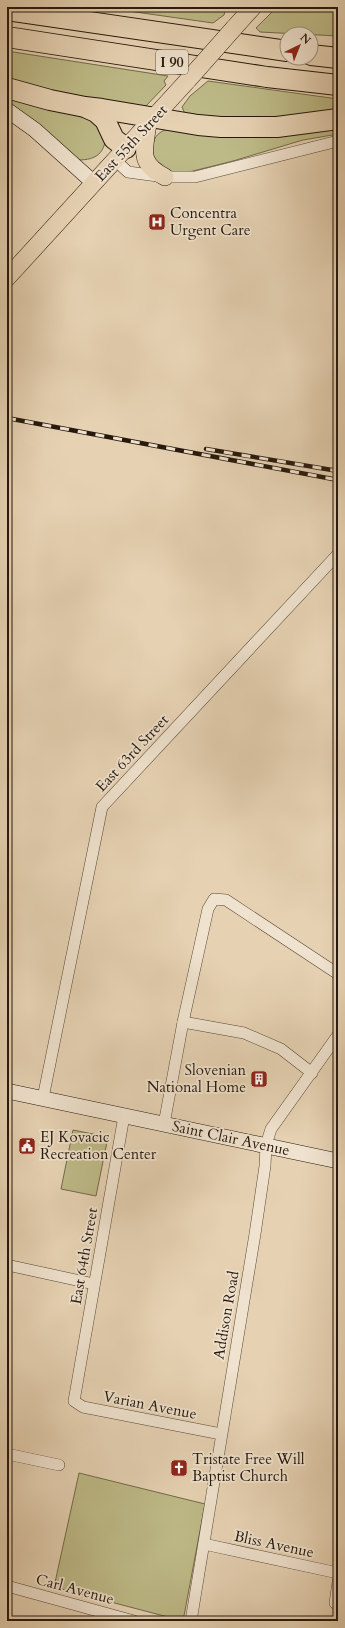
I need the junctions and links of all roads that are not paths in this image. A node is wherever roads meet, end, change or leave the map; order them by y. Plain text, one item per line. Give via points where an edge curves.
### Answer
1 (253, 7) edge
2 (7, 10) edge
3 (236, 18) edge
4 (7, 37) edge
5 (279, 50) edge
6 (319, 56) edge
7 (338, 58) edge
8 (338, 85) edge
9 (7, 88) edge
10 (85, 107) junction
11 (7, 110) edge
12 (338, 119) edge
13 (151, 121) junction
14 (338, 142) edge
15 (120, 154) junction
16 (165, 177) junction
17 (94, 183) junction
18 (7, 278) edge
19 (338, 554) edge
20 (338, 974) edge
21 (182, 1022) junction
22 (338, 1035) edge
23 (312, 1073) junction
24 (7, 1091) edge
25 (43, 1098) junction
26 (124, 1116) junction
27 (164, 1124) junction
28 (266, 1145) junction
29 (338, 1161) edge
30 (7, 1266) edge
31 (94, 1284) junction
32 (74, 1401) joint
33 (221, 1434) junction
34 (7, 1454) edge
35 (59, 1465) dead end
36 (204, 1544) junction
37 (338, 1573) edge
38 (338, 1582) edge
39 (7, 1586) edge
40 (338, 1605) edge
41 (134, 1621) edge
42 (191, 1621) edge

1 - 3 main road, East 55th Street
2 - 5 highway, I 90
3 - 13 main road, East 55th Street, bridge via 188,80
4 - 8 highway, I 90 via 267,77
6 - 7 highway
9 - 10 highway
10 - 13 highway
10 - 15 highway via 105,120
11 - 17 main road via 35,130
12 - 13 highway via 277,127
13 - 15 main road, East 55th Street
13 - 16 main road via 145,150 147,162 151,169
14 - 16 street via 202,177
15 - 16 street via 128,172
15 - 17 main road, East 55th Street
17 - 18 main road, East 55th Street
19 - 25 street, East 63rd Street via 102,807
20 - 21 street via 226,900 214,899 208,909
21 - 23 street via 244,1033 280,1050
21 - 27 street
22 - 23 street, Addison Road
23 - 28 street, Addison Road via 271,1130
24 - 25 main road, Saint Clair Avenue
25 - 26 main road, Saint Clair Avenue
26 - 27 main road, Saint Clair Avenue
26 - 31 street, East 64th Street
27 - 28 main road, Saint Clair Avenue
28 - 29 main road, Saint Clair Avenue
28 - 33 street, Addison Road via 255,1234
30 - 31 street
31 - 32 street, East 64th Street
32 - 33 street, Varian Avenue via 83,1406
33 - 36 street, Addison Road
34 - 35 street
36 - 37 street, Bliss Avenue
36 - 42 street, Addison Road
38 - 40 street via 335,1603
39 - 41 street, Carl Avenue

